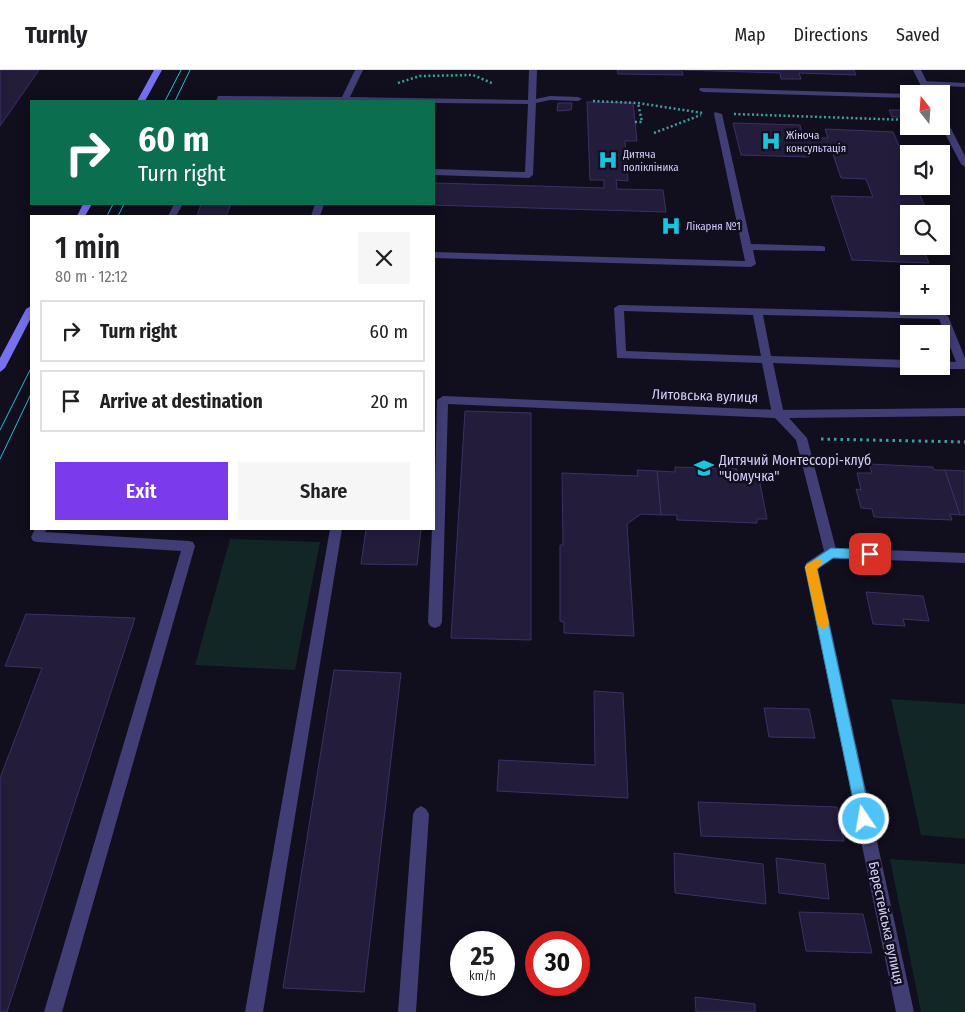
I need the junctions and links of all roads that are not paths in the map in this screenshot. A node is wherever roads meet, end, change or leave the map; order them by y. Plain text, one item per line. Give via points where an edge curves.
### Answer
1 (158, 70) edge
2 (359, 70) edge
3 (533, 70) edge
4 (917, 70) edge
5 (924, 83) joint
6 (965, 85) edge
7 (704, 90) dead end
8 (900, 96) edge
9 (578, 99) road end
10 (142, 100) edge
11 (220, 100) edge
12 (303, 100) edge
13 (344, 100) edge
14 (435, 101) edge
15 (531, 102) junction
16 (718, 114) road end
17 (950, 135) edge
18 (965, 164) edge
19 (435, 172) edge
20 (748, 247) junction
21 (822, 249) dead end
22 (435, 255) edge
23 (757, 310) junction
24 (30, 311) edge
25 (947, 325) edge
26 (950, 334) edge
27 (767, 360) junction
28 (900, 364) edge
29 (950, 365) edge
30 (0, 368) edge
31 (965, 412) edge
32 (778, 414) junction
33 (40, 530) edge
34 (336, 530) edge
35 (831, 553) junction
36 (965, 558) edge
37 (435, 622) dead end
38 (421, 814) dead end
39 (53, 1012) edge
40 (254, 1012) edge
41 (407, 1012) edge
42 (905, 1012) edge

1 - 10 main road
2 - 13 street
3 - 15 street
4 - 5 street
5 - 6 street
7 - 8 street
9 - 15 street via 550,98
11 - 12 street
14 - 15 street
15 - 19 street via 529,175
16 - 20 street
17 - 18 street
20 - 21 street
20 - 22 street via 751,264
23 - 25 street via 943,316
23 - 27 street
23 - 27 street via 618,308 621,355
24 - 30 main road
26 - 29 street via 963,366
27 - 28 street
27 - 32 street
31 - 32 street, Литовська вулиця
32 - 35 street via 801,438
32 - 37 street, Литовська вулиця via 443,400
33 - 39 street via 37,537 189,546
34 - 40 street
35 - 36 street
35 - 42 street, Берестейська вулиця via 811,567
38 - 41 street

